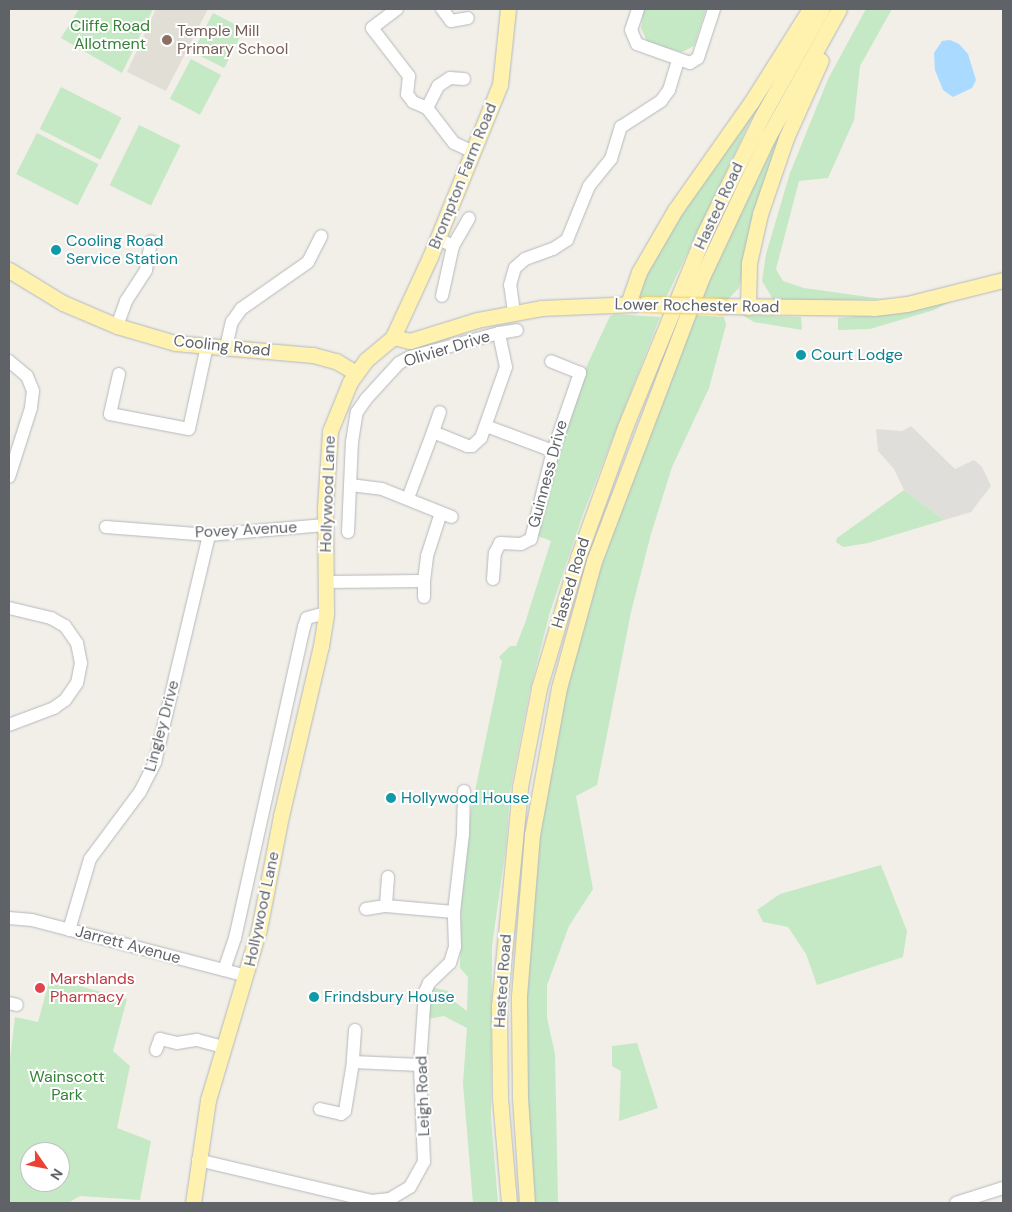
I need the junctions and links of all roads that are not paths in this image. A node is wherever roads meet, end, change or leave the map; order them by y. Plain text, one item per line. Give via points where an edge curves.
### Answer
1 (397, 9) edge
2 (442, 9) edge
3 (508, 9) edge
4 (638, 9) edge
5 (714, 9) edge
6 (810, 9) edge
7 (822, 9) edge
8 (839, 9) edge
9 (850, 9) edge
10 (468, 18) dead end
11 (678, 60) junction
12 (464, 79) dead end
13 (427, 108) junction
14 (473, 152) junction
15 (469, 218) dead end
16 (321, 236) dead end
17 (437, 238) junction
18 (150, 241) dead end
19 (453, 246) junction
20 (9, 270) edge
21 (1003, 280) edge
22 (442, 296) dead end
23 (628, 304) junction
24 (748, 307) junction
25 (514, 312) junction
26 (117, 326) junction
27 (517, 330) dead end
28 (499, 333) junction
29 (393, 337) junction
30 (207, 346) junction
31 (226, 348) junction
32 (9, 361) edge
33 (551, 361) dead end
34 (356, 373) junction
35 (119, 374) dead end
36 (440, 412) dead end
37 (486, 426) junction
38 (433, 432) junction
39 (553, 451) junction
40 (9, 478) edge
41 (350, 485) junction
42 (408, 498) junction
43 (326, 525) junction
44 (106, 527) dead end
45 (348, 532) dead end
46 (209, 535) junction
47 (493, 579) dead end
48 (424, 581) junction
49 (326, 582) junction
50 (424, 597) dead end
51 (9, 608) edge
52 (326, 613) junction
53 (9, 725) edge
54 (464, 791) dead end
55 (388, 877) dead end
56 (386, 906) junction
57 (366, 909) dead end
58 (454, 912) junction
59 (9, 918) edge
60 (68, 930) junction
61 (224, 970) junction
62 (247, 976) junction
63 (355, 1030) dead end
64 (224, 1047) junction
65 (156, 1050) dead end
66 (353, 1062) junction
67 (420, 1065) junction
68 (320, 1109) dead end
69 (198, 1160) junction
70 (1003, 1188) edge
71 (371, 1202) edge
72 (193, 1203) edge
73 (509, 1203) edge
74 (527, 1203) edge
75 (956, 1203) edge

1 - 13 street via 372,28 409,76 406,94 413,102
2 - 10 street via 452,21
3 - 14 main road, Brompton Farm Road via 500,85
4 - 11 street via 631,30 635,42 643,49
5 - 11 street via 697,60 690,63
6 - 23 main road via 752,101 675,210 639,272
7 - 73 main road, Hasted Road via 761,118 700,243 594,510 539,688 520,787 499,1006 500,1098
8 - 74 main road, Hasted Road via 768,137 702,277 594,561 558,688 532,836 519,996 520,1098
9 - 24 main road via 812,79 773,174 751,253
11 - 25 street via 669,90 661,101 621,127 611,159 589,186 567,240 526,259 515,268 510,285
12 - 13 street via 450,78 438,86
13 - 14 street via 454,142
14 - 17 main road, Brompton Farm Road
15 - 19 street
16 - 31 street via 308,262 240,309 232,322
17 - 19 street
17 - 29 main road, Brompton Farm Road
18 - 26 street via 146,270 126,301
19 - 22 street
20 - 26 main road, Cooling Road via 63,302
21 - 24 main road, Lower Rochester Road via 916,302 874,308
23 - 24 main road, Lower Rochester Road, bridge
23 - 25 main road, Lower Rochester Road via 559,306
25 - 29 main road, Lower Rochester Road via 410,341
26 - 30 main road, Cooling Road via 176,343
27 - 28 street, Olivier Drive
28 - 37 street via 506,367
28 - 41 street, Olivier Drive via 410,357 389,372 357,412
29 - 34 main road, Hollywood Lane via 380,345
30 - 31 main road, Cooling Road
30 - 35 street via 189,429 110,414
31 - 34 main road, Cooling Road via 313,355 333,360
32 - 40 street via 27,376 33,392
33 - 39 street, Guinness Drive via 580,373
34 - 43 main road, Hollywood Lane via 341,398 330,431
36 - 38 street
37 - 38 street via 481,438 472,446
37 - 39 street
38 - 42 street
39 - 47 street, Guinness Drive via 530,539 521,544 500,543 494,553
41 - 42 street via 382,489
41 - 45 street, Olivier Drive
42 - 48 street via 446,515 427,556
43 - 46 street, Povey Avenue
43 - 49 main road, Hollywood Lane
44 - 46 street, Povey Avenue
46 - 60 street, Lingley Drive via 154,762 140,792 91,856
48 - 49 street
48 - 50 street
49 - 52 main road, Hollywood Lane
51 - 53 street via 51,618 65,626 77,643 81,663 77,683 65,700 54,708
52 - 61 street, Hollywood Lane via 314,614 304,627 235,938
52 - 62 main road, Hollywood Lane
54 - 58 street, Leigh Road via 463,834
55 - 56 street
56 - 57 street
56 - 58 street
58 - 67 street, Leigh Road via 454,955 428,983 425,992
59 - 60 street, Jarrett Avenue
60 - 61 street, Jarrett Avenue
61 - 62 street, Jarrett Avenue
62 - 64 main road, Hollywood Lane
63 - 66 street
64 - 65 street via 197,1040 177,1043 160,1039
64 - 69 main road, Hollywood Lane via 208,1100
66 - 67 street
66 - 68 street via 345,1111 341,1114
67 - 71 street, Leigh Road via 424,1162 410,1187 400,1196
69 - 71 street, Leigh Road
69 - 72 main road, Hollywood Lane
70 - 75 street

